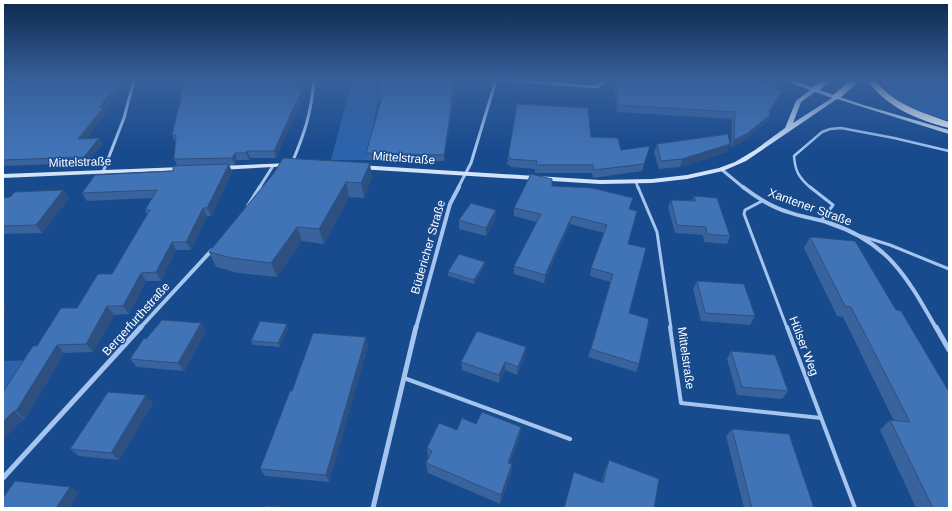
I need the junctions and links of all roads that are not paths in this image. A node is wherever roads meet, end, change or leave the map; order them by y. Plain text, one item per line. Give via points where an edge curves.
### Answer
1 (128, 104) edge
2 (312, 104) edge
3 (489, 104) edge
4 (798, 104) edge
5 (827, 104) edge
6 (856, 104) edge
7 (898, 104) edge
8 (949, 125) edge
9 (788, 128) junction
10 (949, 132) edge
11 (949, 151) edge
12 (295, 165) joint
13 (273, 166) junction
14 (348, 166) edge
15 (213, 168) edge
16 (190, 169) edge
17 (721, 169) junction
18 (103, 172) junction
19 (466, 173) junction
20 (3, 176) edge
21 (636, 182) junction
22 (762, 201) junction
23 (243, 213) edge
24 (822, 220) junction
25 (856, 234) junction
26 (217, 245) edge
27 (949, 269) edge
28 (949, 350) edge
29 (404, 378) junction
30 (821, 418) junction
31 (570, 439) dead end
32 (3, 478) edge
33 (373, 508) edge
34 (854, 508) edge

1 - 18 street
2 - 12 street
3 - 19 street, Büdericher Straße
4 - 9 street
5 - 9 street, Mittelstraße
6 - 10 street
7 - 8 highway
9 - 17 street, Mittelstraße via 749,156
11 - 24 lane via 849,129 830,129 822,132 794,156 795,169 805,183 833,205
12 - 13 street
13 - 15 street
13 - 23 street
14 - 19 street, Mittelstraße
16 - 18 street, Mittelstraße
17 - 21 street, Mittelstraße
17 - 22 street, Xantener Straße
18 - 20 street, Mittelstraße
19 - 21 street, Mittelstraße
19 - 29 street, Büdericher Straße via 450,204
21 - 30 lane, Mittelstraße via 657,232 681,403
22 - 24 street, Xantener Straße via 786,211
22 - 30 lane, Hülser Weg via 745,210 744,214
24 - 25 street, Xantener Straße
25 - 27 lane, Xantener Straße
25 - 28 street, Xantener Straße via 890,259
26 - 32 street, Bergerfurthstraße
29 - 31 lane
29 - 33 street, Büdericher Straße
30 - 34 lane, Hülser Weg

